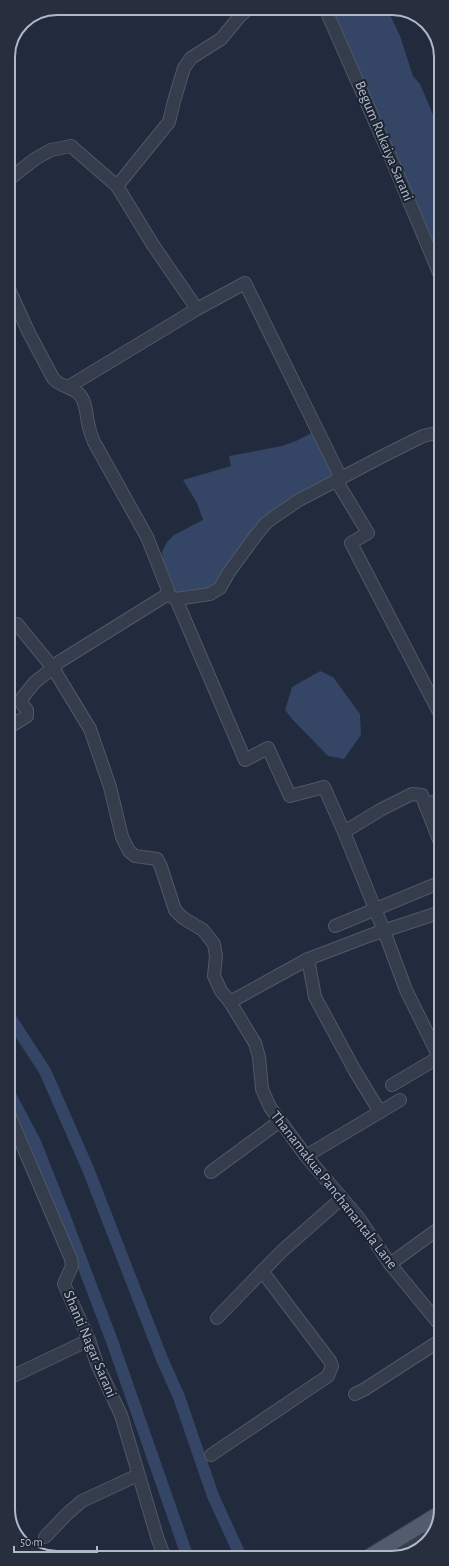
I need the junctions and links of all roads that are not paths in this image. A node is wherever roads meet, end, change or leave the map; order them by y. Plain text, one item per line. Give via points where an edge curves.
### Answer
1 (241, 15) edge
2 (328, 15) edge
3 (15, 175) edge
4 (117, 186) junction
5 (434, 261) edge
6 (15, 302) edge
7 (197, 309) junction
8 (68, 387) junction
9 (434, 433) edge
10 (339, 479) junction
11 (171, 596) junction
12 (15, 626) edge
13 (53, 668) junction
14 (434, 702) edge
15 (15, 724) edge
16 (434, 801) edge
17 (425, 805) junction
18 (434, 829) edge
19 (344, 832) junction
20 (434, 885) edge
21 (376, 910) junction
22 (434, 914) edge
23 (335, 926) dead end
24 (384, 931) junction
25 (308, 959) junction
26 (230, 1002) junction
27 (434, 1044) edge
28 (434, 1060) edge
29 (392, 1085) dead end
30 (400, 1100) dead end
31 (380, 1112) junction
32 (280, 1122) junction
33 (15, 1128) edge
34 (306, 1156) junction
35 (211, 1172) dead end
36 (342, 1198) junction
37 (434, 1232) edge
38 (390, 1264) junction
39 (262, 1271) junction
40 (434, 1317) edge
41 (217, 1318) dead end
42 (89, 1340) junction
43 (434, 1345) edge
44 (15, 1375) edge
45 (355, 1394) dead end
46 (211, 1454) dead end
47 (138, 1475) junction
48 (433, 1518) edge
49 (45, 1537) dead end
50 (163, 1551) edge
51 (379, 1551) edge

1 - 4 street via 221,39 191,58 184,68 169,122
2 - 5 street, Begum Rukaiya Sarani
3 - 4 street via 51,150 71,146
4 - 7 street
6 - 8 street via 53,378 58,384
7 - 8 street
7 - 10 street via 245,283
8 - 11 street via 80,395 94,442 147,538
9 - 10 street via 406,444
10 - 11 street via 299,500 266,523 220,588 210,594
10 - 14 street via 368,533 351,543
11 - 13 street via 158,600
11 - 19 street via 245,760 268,748 290,796 324,787
12 - 13 street via 17,624
13 - 15 street via 35,682 22,698 27,716
13 - 26 street, Thanamakua Panchanantala Lane via 90,729 110,787 122,838 135,856 157,860 175,910 203,930 214,944 214,976
16 - 17 street
17 - 18 street
17 - 19 street via 422,795 412,794
19 - 21 street
20 - 21 street
21 - 23 street
21 - 24 street
22 - 24 street
24 - 25 street
24 - 27 street via 406,990
25 - 26 street
25 - 31 street via 315,997 354,1071
26 - 32 street, Thanamakua Panchanantala Lane via 255,1043 262,1089
28 - 29 street
30 - 31 street
31 - 34 street
32 - 34 street, Thanamakua Panchanantala Lane
32 - 35 street
33 - 42 street, Shanti Nagar Sarani via 71,1259 72,1266 64,1284
34 - 36 street, Thanamakua Panchanantala Lane
36 - 38 street, Thanamakua Panchanantala Lane
36 - 39 street
37 - 38 street
38 - 40 street, Thanamakua Panchanantala Lane
39 - 41 street
39 - 46 street via 332,1366 328,1376
42 - 44 street
42 - 47 street, Shanti Nagar Sarani via 97,1364 121,1415
43 - 45 street
47 - 49 street via 82,1502
47 - 50 street, Shanti Nagar Sarani
48 - 51 main road

